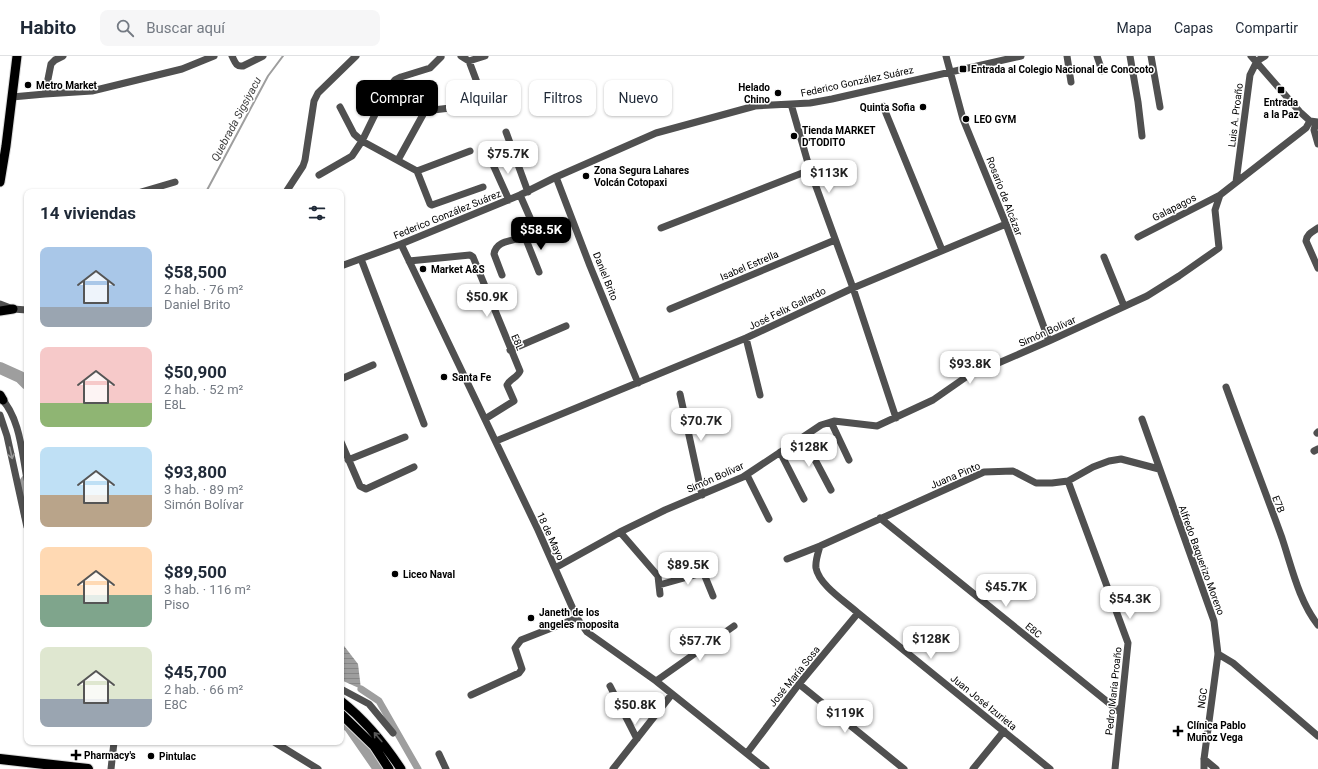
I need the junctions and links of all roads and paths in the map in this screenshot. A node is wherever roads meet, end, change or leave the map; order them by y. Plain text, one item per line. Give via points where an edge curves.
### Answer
1 (17, 56) edge
2 (63, 56) edge
3 (214, 56) edge
4 (232, 56) edge
5 (263, 56) edge
6 (356, 56) edge
7 (461, 56) edge
8 (485, 56) edge
9 (946, 56) edge
10 (1021, 56) edge
11 (1067, 56) edge
12 (1097, 56) edge
13 (1130, 56) edge
14 (1151, 56) edge
15 (1265, 56) edge
16 (443, 57) edge
17 (1254, 58) edge
18 (469, 61) junction
19 (1102, 71) dead end
20 (950, 72) junction
21 (475, 80) edge
22 (1071, 82) dead end
23 (45, 94) junction
24 (12, 97) junction
25 (791, 104) junction
26 (882, 106) dead end
27 (340, 107) dead end
28 (1160, 107) dead end
29 (446, 108) edge
30 (1314, 122) edge
31 (506, 132) dead end
32 (1142, 136) dead end
33 (362, 141) junction
34 (1318, 144) edge
35 (3, 147) edge
36 (470, 151) dead end
37 (490, 158) dead end
38 (398, 160) junction
39 (810, 170) junction
40 (417, 171) junction
41 (319, 175) dead end
42 (556, 177) junction
43 (0, 182) edge
44 (175, 182) dead end
45 (1236, 182) junction
46 (483, 187) dead end
47 (151, 189) edge
48 (288, 189) edge
49 (528, 192) junction
50 (520, 195) junction
51 (1220, 195) junction
52 (509, 200) junction
53 (1006, 224) junction
54 (661, 228) dead end
55 (1318, 228) edge
56 (525, 237) junction
57 (1138, 237) dead end
58 (835, 240) junction
59 (401, 244) junction
60 (942, 250) junction
61 (1104, 256) dead end
62 (361, 259) junction
63 (409, 261) junction
64 (344, 265) edge
65 (1318, 268) edge
66 (540, 272) dead end
67 (502, 275) dead end
68 (853, 288) junction
69 (0, 304) edge
70 (1124, 306) junction
71 (13, 309) junction
72 (670, 309) dead end
73 (24, 310) edge
74 (0, 311) edge
75 (566, 326) dead end
76 (746, 338) junction
77 (1049, 342) junction
78 (510, 350) junction
79 (373, 365) dead end
80 (344, 378) edge
81 (638, 383) junction
82 (1226, 387) dead end
83 (680, 394) dead end
84 (760, 395) dead end
85 (1, 397) edge
86 (0, 415) edge
87 (896, 418) junction
88 (485, 419) junction
89 (1142, 419) dead end
90 (831, 422) junction
91 (424, 424) dead end
92 (405, 437) dead end
93 (803, 437) junction
94 (496, 441) junction
95 (344, 450) edge
96 (780, 452) junction
97 (348, 460) junction
98 (849, 460) dead end
99 (24, 465) edge
100 (414, 467) dead end
101 (1159, 469) junction
102 (747, 474) junction
103 (1068, 481) junction
104 (832, 490) dead end
105 (702, 495) junction
106 (804, 499) dead end
107 (24, 512) edge
108 (880, 518) junction
109 (769, 519) dead end
110 (620, 532) junction
111 (820, 546) junction
112 (787, 559) dead end
113 (555, 568) junction
114 (659, 585) junction
115 (660, 594) dead end
116 (713, 596) dead end
117 (858, 613) junction
118 (577, 618) junction
119 (1318, 625) edge
120 (734, 626) dead end
121 (1218, 654) junction
122 (656, 681) junction
123 (799, 684) junction
124 (610, 686) dead end
125 (344, 691) edge
126 (672, 694) junction
127 (471, 695) dead end
128 (344, 703) edge
129 (1120, 712) junction
130 (344, 717) edge
131 (1004, 731) junction
132 (393, 733) dead end
133 (1318, 736) edge
134 (637, 739) junction
135 (114, 745) edge
136 (279, 745) edge
137 (747, 753) junction
138 (439, 754) dead end
139 (1204, 758) junction
140 (0, 759) edge
141 (88, 769) edge
142 (111, 769) edge
143 (318, 769) edge
144 (389, 769) edge
145 (401, 769) edge
146 (446, 769) edge
147 (613, 769) edge
148 (766, 769) edge
149 (904, 769) edge
150 (973, 769) edge
151 (1050, 769) edge
152 (1115, 769) edge
153 (1204, 769) edge
154 (1216, 769) edge

1 - 24 main road
2 - 23 street via 52,64
3 - 23 street via 182,70 100,89
4 - 5 street via 239,66
6 - 48 street via 318,93 314,101 305,160
7 - 18 street
8 - 18 street
9 - 20 street, Rosario de Alcázar
10 - 20 street, Federico González Suárez
11 - 22 street
12 - 19 street
13 - 32 street
14 - 28 street
15 - 17 street
16 - 33 street via 430,68 395,80
17 - 30 street via 1300,112
17 - 45 street, Luis A. Proaño
18 - 21 street
20 - 25 street, Federico González Suárez via 810,103
20 - 53 street, Rosario de Alcázar via 963,118
23 - 24 street
24 - 35 main road
25 - 39 street
25 - 42 street, Federico González Suárez via 755,106 656,133
26 - 60 street
27 - 33 street via 354,134
29 - 38 street via 425,111
30 - 34 street
30 - 45 street
31 - 49 street
33 - 38 street
33 - 41 street via 352,156
35 - 43 main road
36 - 40 street
37 - 52 street
38 - 40 street
39 - 54 street
39 - 58 street
40 - 46 street via 432,205
42 - 49 street, Federico González Suárez
42 - 81 street, Daniel Brito
44 - 47 street
45 - 51 street
49 - 50 street, Federico González Suárez
50 - 52 street, Federico González Suárez
50 - 56 street via 534,226 531,234
51 - 57 street, Galapagos
51 - 70 street, Simón Bolívar via 1215,210 1219,248 1154,292
52 - 59 street, Federico González Suárez
53 - 60 street, José Felix Gallardo
53 - 77 street, Rosario de Alcázar
55 - 65 street via 1309,234 1306,241
56 - 66 street
56 - 67 street via 503,243 494,250
58 - 68 street
58 - 72 street, Isabel Estrella
59 - 62 street, Federico González Suárez
59 - 63 street, 18 de Mayo
60 - 68 street, José Felix Gallardo
61 - 70 street
62 - 64 street, Federico González Suárez
62 - 91 street
63 - 78 street, E8L via 470,255 473,257
63 - 88 street, 18 de Mayo
68 - 76 street, José Felix Gallardo
68 - 87 street
69 - 71 street
70 - 77 street, Simón Bolívar
71 - 73 street
71 - 74 main road
75 - 78 street
76 - 81 street, José Felix Gallardo
76 - 84 street
77 - 87 street, Simón Bolívar via 966,376 933,400
78 - 88 street, E8L via 520,371 507,385 514,401
79 - 80 street
81 - 94 street, José Felix Gallardo
82 - 119 street, E7B via 1299,589 1310,615
83 - 105 street
85 - 99 street via 14,419
86 -> 107 street
87 - 90 street, Simón Bolívar via 877,426
88 - 94 street, 18 de Mayo
89 - 101 street, Alfredo Baquerizo Moreno
90 - 93 street, Simón Bolívar via 821,425
90 - 98 street
92 - 97 street
93 - 96 street, Simón Bolívar
93 - 104 street
94 - 113 street, 18 de Mayo
95 - 97 street
96 - 102 street, Simón Bolívar
96 - 106 street
97 - 100 street via 360,486 366,489
101 - 103 street, Juana Pinto via 1121,459 1094,467
101 - 121 street, Alfredo Baquerizo Moreno via 1214,621
102 - 105 street, Simón Bolívar
102 - 109 street
103 - 108 street, Juana Pinto via 1036,483 1013,472 984,472
103 - 129 street, Pedro María Proaño via 1128,643
105 - 110 street, Simón Bolívar
108 - 111 street, Juana Pinto
108 - 129 street, E8C
110 - 113 street, Simón Bolívar
110 - 114 street via 658,576
111 - 112 street, Juana Pinto
111 - 117 street, Juan José Izurieta via 816,566 818,574
113 - 118 street, 18 de Mayo
114 - 115 street
114 - 116 street via 702,573
117 - 123 street, José María Sosa
117 - 131 street, Juan José Izurieta
118 - 122 street, 18 de Mayo via 587,632
118 - 127 street via 521,640 515,648 522,669 519,674
120 - 122 street
121 - 133 street via 1233,663
121 - 139 street, NGC
122 - 126 street, 18 de Mayo
123 - 137 street, José María Sosa
123 - 149 street
124 - 134 street
125 - 132 street via 370,704
126 - 134 street
126 - 137 street, 18 de Mayo
145 -> 128 main road via 377,736
129 - 152 street, Pedro María Proaño
130 - 144 main road via 374,746
131 - 150 street
131 - 151 street, Juan José Izurieta
134 - 147 street
135 - 142 street
136 - 143 street
137 - 148 street, 18 de Mayo
138 - 146 street
139 - 153 street, NGC
139 - 154 street
140 - 141 highway

